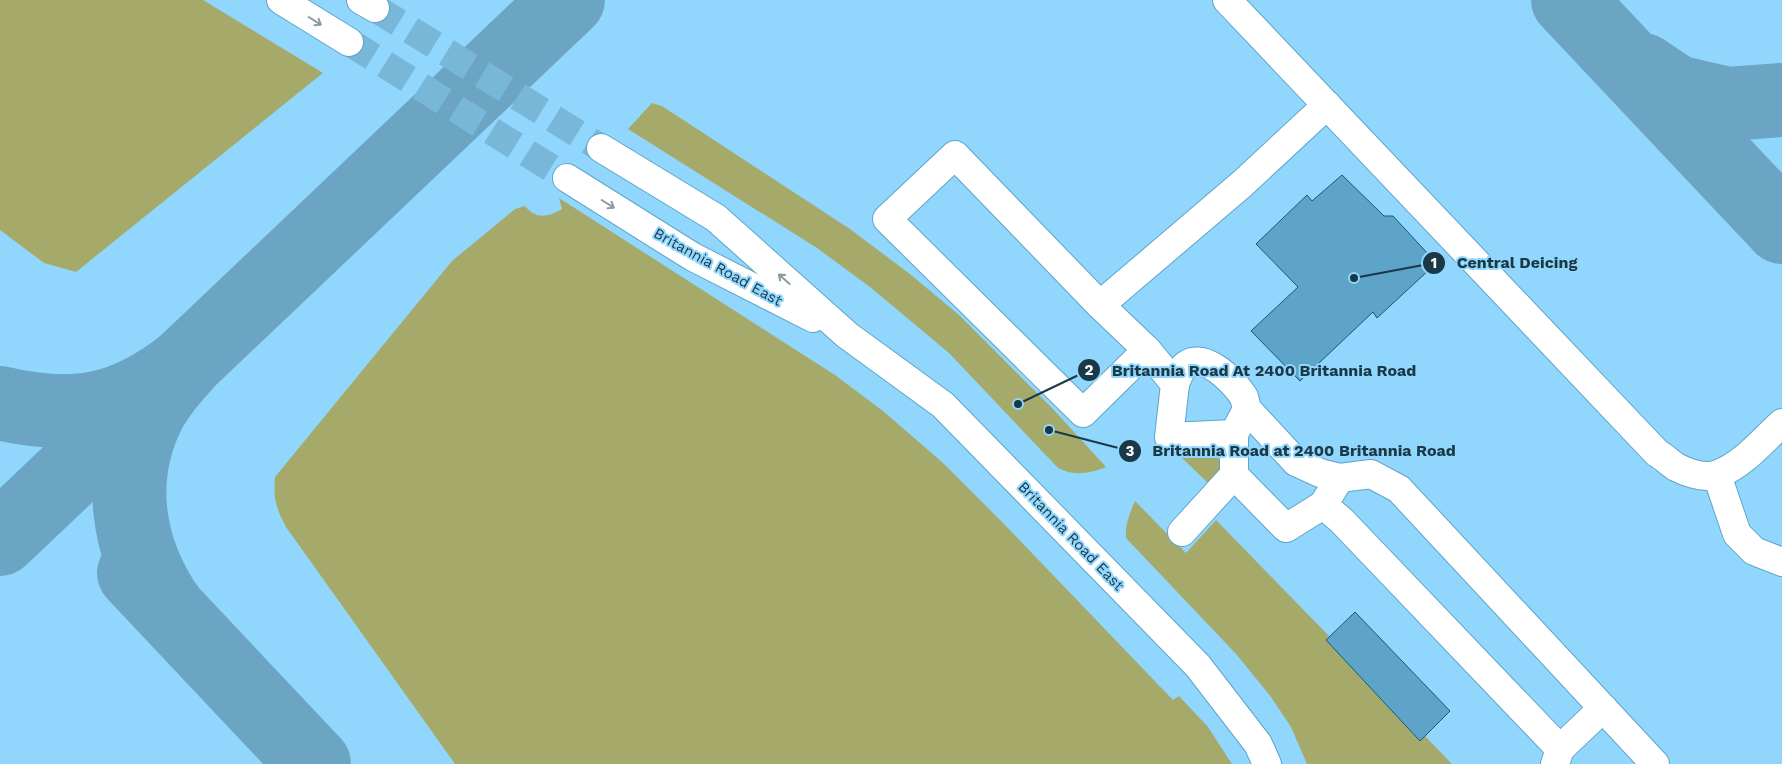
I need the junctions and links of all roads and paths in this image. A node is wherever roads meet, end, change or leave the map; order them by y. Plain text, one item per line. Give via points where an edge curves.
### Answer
1 (281, 0) edge
2 (1227, 0) edge
3 (349, 42) tunnel mouth
4 (1327, 105) junction
5 (601, 148) tunnel mouth
6 (566, 178) tunnel mouth
7 (1100, 306) junction
8 (847, 335) junction
9 (1147, 350) junction
10 (1175, 384) junction
11 (1247, 409) junction
12 (1782, 423) edge
13 (1234, 434) junction
14 (1234, 475) junction
15 (1717, 475) junction
16 (1340, 478) junction
17 (1323, 505) junction
18 (1182, 532) dead end
19 (1782, 562) edge
20 (1602, 708) junction
21 (1557, 757) edge
22 (1267, 764) edge
23 (1655, 764) edge

1 -> 3 street
2 - 4 street
4 - 7 street via 1242,184
4 - 15 street via 1658,453 1690,472
8 -> 5 street, Britannia Road East via 716,218
6 -> 8 street, Britannia Road East via 693,258
7 - 9 street
7 - 9 street via 955,155 887,218 1083,413
8 - 22 street, Britannia Road East via 942,405 1016,480 1198,666 1258,744
9 - 10 street
10 - 11 street via 1182,369 1193,362 1205,362 1223,373 1244,398
10 - 13 street via 1169,437
11 - 13 street
11 - 16 street via 1296,462 1320,474
12 - 15 street via 1741,461
13 - 14 street
14 - 17 street via 1286,528
14 - 18 street
15 - 19 street via 1737,534 1754,551
16 - 17 street
16 - 20 street via 1371,474 1399,489
17 - 21 street via 1341,520
20 - 21 street
20 - 23 street

